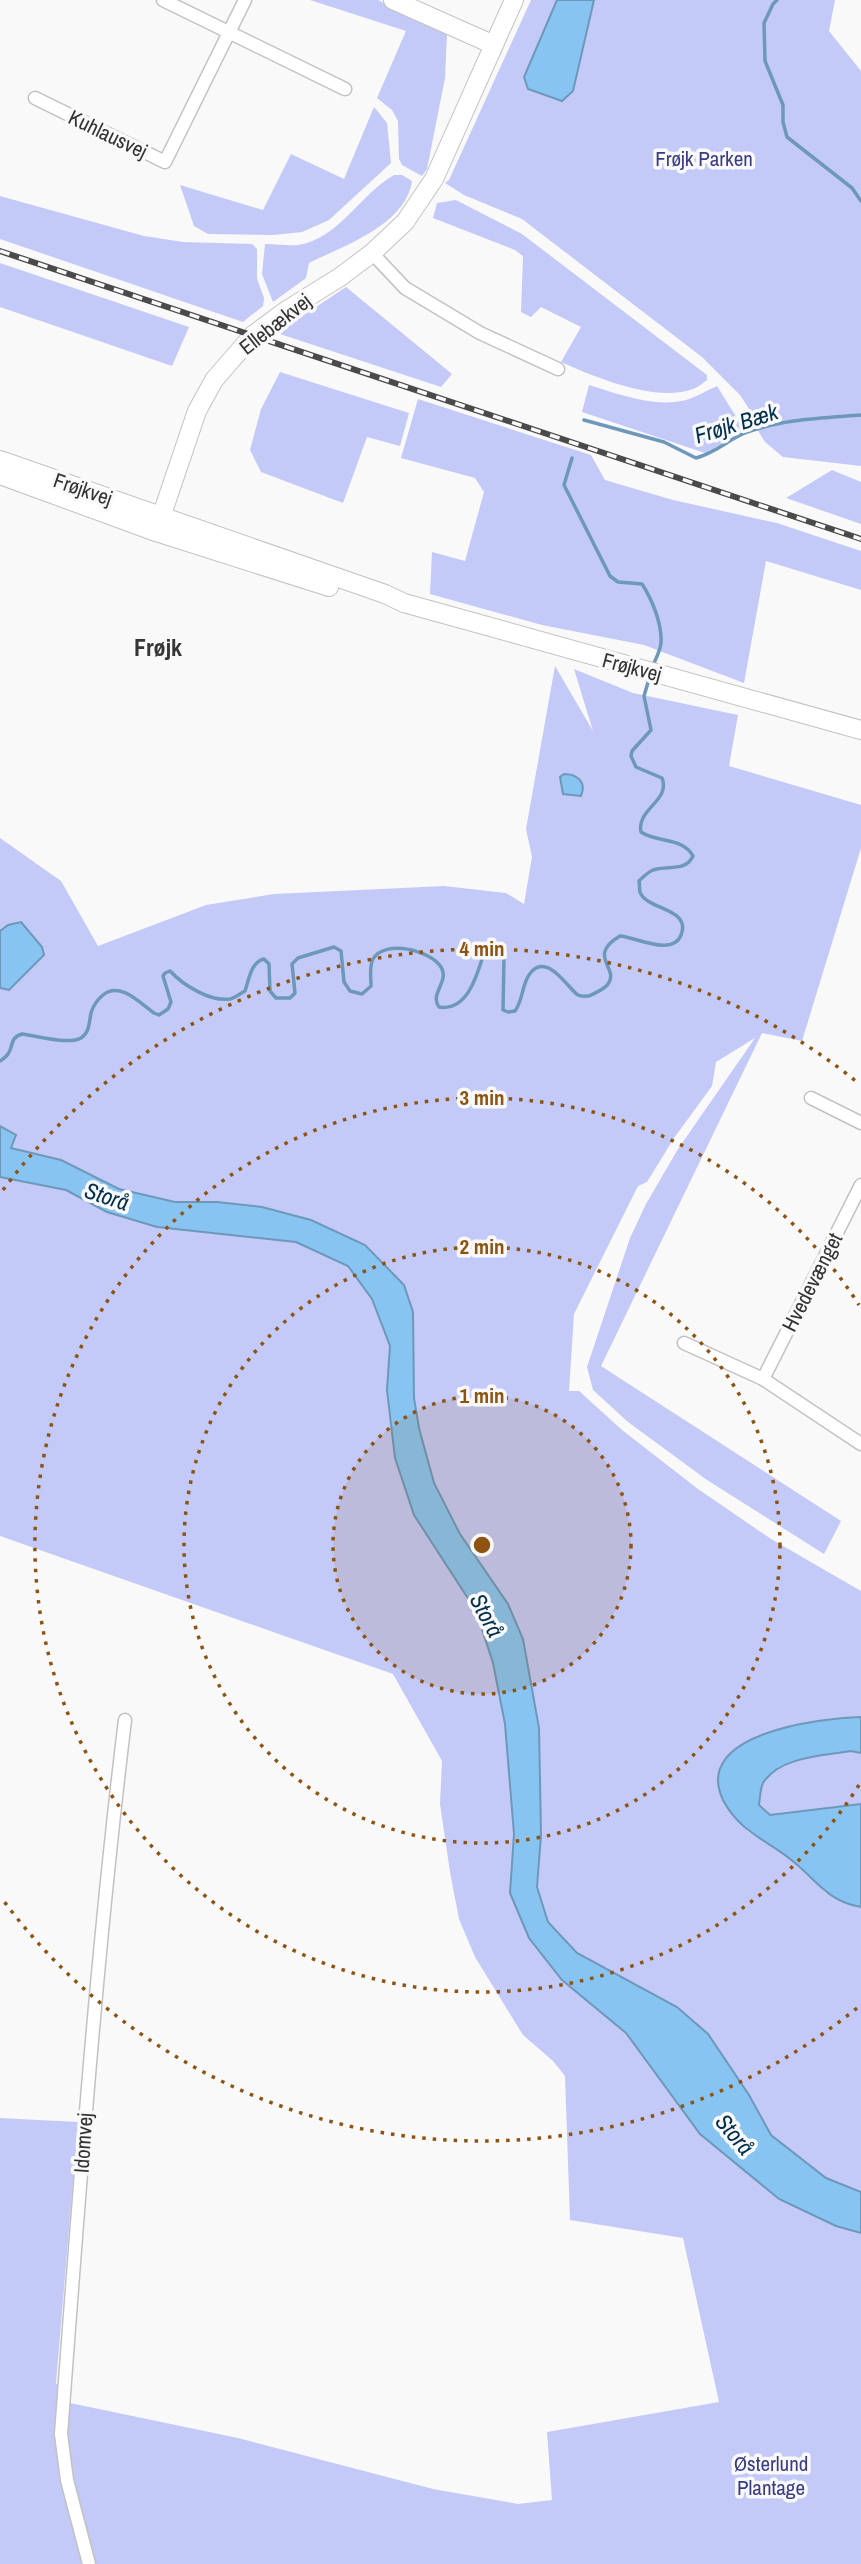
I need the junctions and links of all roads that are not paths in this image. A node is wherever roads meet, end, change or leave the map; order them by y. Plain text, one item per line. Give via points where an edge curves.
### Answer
1 (163, 0) edge
2 (245, 0) edge
3 (393, 0) edge
4 (514, 0) edge
5 (424, 7) edge
6 (229, 32) junction
7 (494, 45) junction
8 (345, 89) dead end
9 (35, 98) dead end
10 (372, 253) junction
11 (558, 369) dead end
12 (0, 460) edge
13 (0, 475) edge
14 (159, 525) junction
15 (861, 730) edge
16 (811, 1098) dead end
17 (861, 1123) edge
18 (861, 1185) edge
19 (684, 1343) dead end
20 (763, 1380) junction
21 (861, 1444) edge
22 (125, 1720) dead end
23 (89, 2564) edge

1 - 6 street
2 - 6 street, Kuhlausvej
3 - 5 street
4 - 7 street, Ellebækvej
5 - 7 street
6 - 8 street
6 - 9 street, Kuhlausvej via 165,162
7 - 10 street, Ellebækvej via 429,189 405,222
10 - 11 street via 405,288 480,332
10 - 14 street, Ellebækvej via 253,335 222,369 197,411
12 - 14 street, Frøjkvej
13 - 14 street, Frøjkvej
14 - 15 street, Frøjkvej via 404,603
16 - 17 street
18 - 20 street, Hvedevænget
19 - 20 street
20 - 21 street
22 - 23 street, Idomvej via 85,2118 61,2434 66,2480

